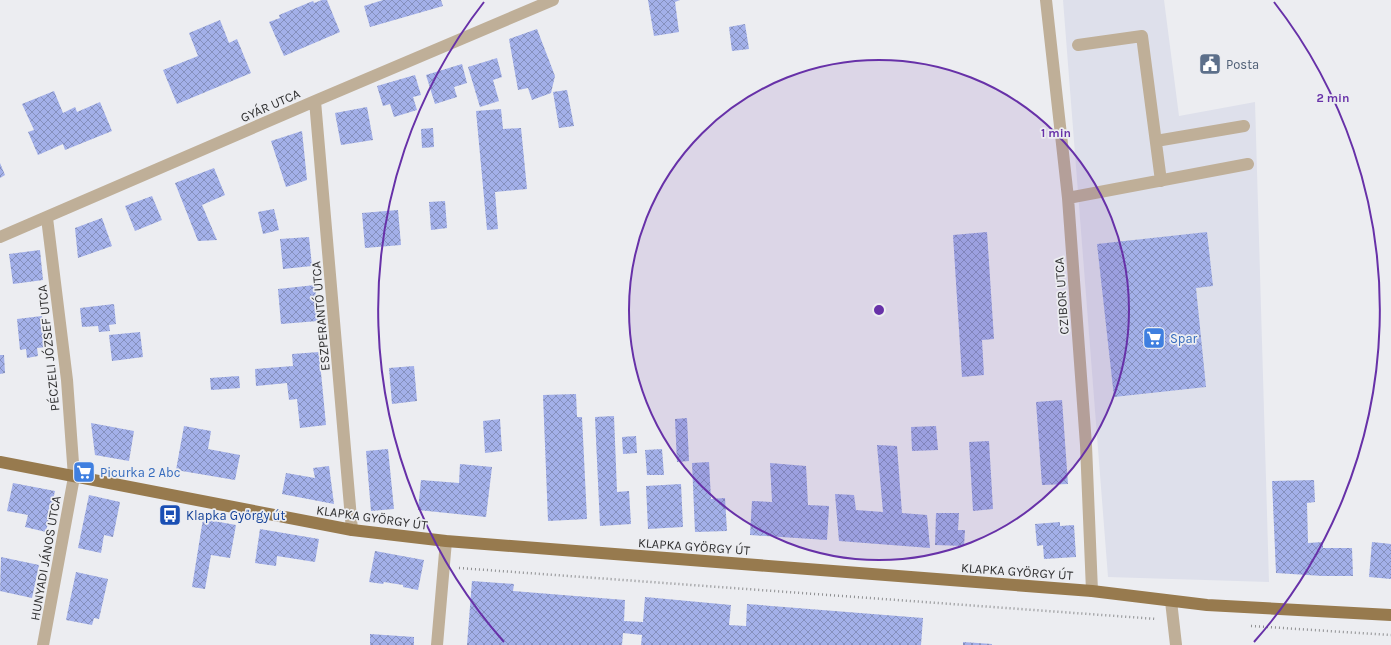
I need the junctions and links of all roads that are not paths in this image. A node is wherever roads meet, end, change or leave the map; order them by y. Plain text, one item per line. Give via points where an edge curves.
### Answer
1 (553, 0) edge
2 (1046, 0) edge
3 (1078, 45) dead end
4 (316, 101) junction
5 (1244, 126) dead end
6 (1156, 141) junction
7 (1248, 164) dead end
8 (1161, 181) junction
9 (1068, 198) junction
10 (47, 218) junction
11 (0, 237) edge
12 (0, 462) edge
13 (74, 476) junction
14 (352, 530) junction
15 (446, 542) junction
16 (1092, 591) junction
17 (1171, 601) junction
18 (1391, 615) edge
19 (43, 645) edge
20 (437, 645) edge
21 (1176, 645) edge

1 - 4 street, GYÁR UTCA
2 - 9 street, CZIBOR UTCA
3 - 6 street via 1142,36
4 - 10 street, GYÁR UTCA
4 - 14 street, ESZPERANTÓ UTCA
5 - 6 street
6 - 8 street
7 - 8 street
8 - 9 street
9 - 16 street, CZIBOR UTCA via 1086,445
10 - 11 street, GYÁR UTCA
10 - 13 street, PÉCZELI JÓZSEF UTCA via 67,380
12 - 13 main road, KLAPKA GYÖRGY ÚT
13 - 14 main road, KLAPKA GYÖRGY ÚT
13 - 19 street, HUNYADI JÁNOS UTCA
14 - 15 main road, KLAPKA GYÖRGY ÚT
15 - 16 main road, KLAPKA GYÖRGY ÚT
15 - 20 street
16 - 17 main road, KLAPKA GYÖRGY ÚT
17 - 18 main road, KLAPKA GYÖRGY ÚT
17 - 21 street

